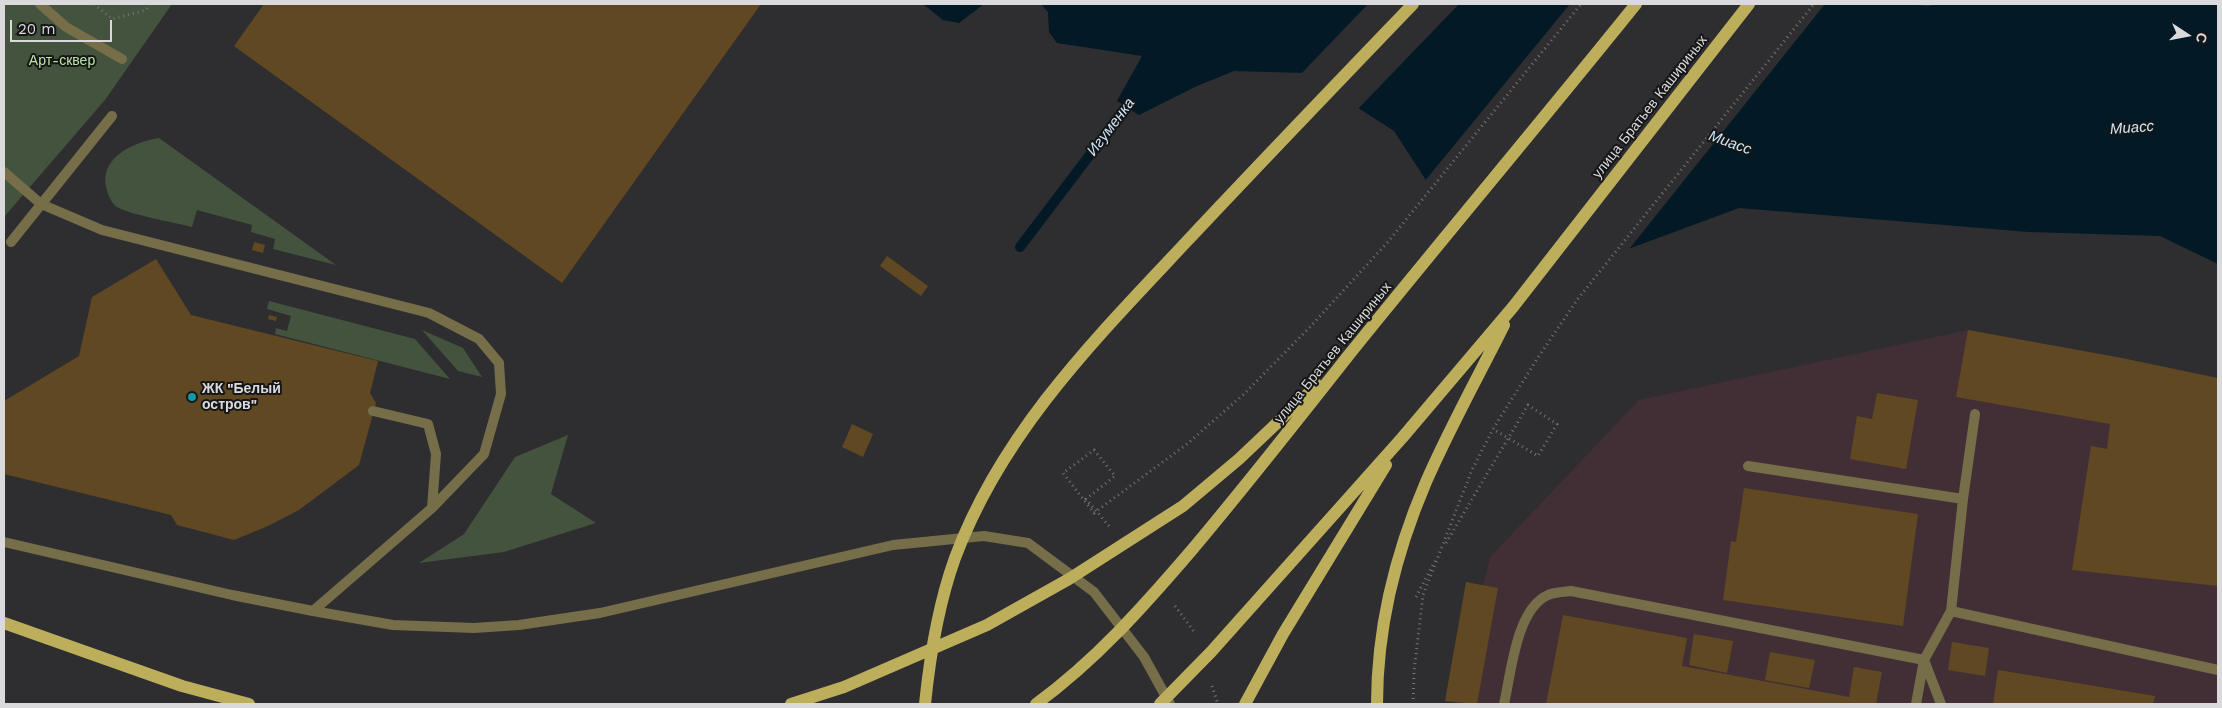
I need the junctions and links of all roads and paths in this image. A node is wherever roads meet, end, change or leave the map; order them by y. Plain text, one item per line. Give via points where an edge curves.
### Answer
1 (40, 4) edge
2 (94, 4) edge
3 (150, 4) edge
4 (1412, 4) edge
5 (1581, 4) edge
6 (1636, 4) edge
7 (1750, 4) edge
8 (1814, 4) edge
9 (122, 59) dead end
10 (112, 116) dead end
11 (4, 172) edge
12 (41, 204) junction
13 (11, 242) dead end
14 (1513, 307) junction
15 (1348, 356) junction
16 (373, 411) dead end
17 (1975, 414) dead end
18 (1494, 429) junction
19 (1402, 438) junction
20 (1748, 466) dead end
21 (1086, 499) dead end
22 (1963, 499) junction
23 (432, 508) junction
24 (4, 542) edge
25 (1413, 603) dead end
26 (1951, 611) junction
27 (313, 612) junction
28 (4, 623) edge
29 (1924, 660) junction
30 (2218, 670) edge
31 (249, 704) edge
32 (791, 704) edge
33 (925, 704) edge
34 (1036, 704) edge
35 (1160, 704) edge
36 (1170, 704) edge
37 (1245, 704) edge
38 (1377, 704) edge
39 (1413, 704) edge
40 (1504, 704) edge
41 (1916, 704) edge
42 (1941, 704) edge

1 - 9 street via 66,27
2 - 3 path via 112,19 146,10
4 - 33 main road via 1085,350 1034,414 989,482 954,560 934,636
5 - 21 path via 1387,243 1244,394 1187,444 1094,512 1063,473 1094,450 1115,476
6 - 15 main road, улица Братьев Кашириных
7 - 14 main road, улица Братьев Кашириных
8 - 18 path via 1578,300
10 - 12 street
11 - 12 street
12 - 13 street
12 - 23 street via 102,230 430,314 479,339 499,363 501,394 484,454
14 - 19 main road, улица Братьев Кашириных
14 - 38 main road via 1426,483 1396,567 1386,609 1377,676
15 - 32 main road via 1239,459 1183,506 1069,579 987,625 844,687
15 - 34 main road, улица Братьев Кашириных via 1246,486 1153,595 1107,644
16 - 23 street via 428,424 436,454
17 - 22 street
18 - 25 path via 1501,434 1508,438 1538,456 1557,424 1528,405 1509,435 1504,444 1474,494 1435,561
18 - 39 path via 1472,470 1423,595
19 - 35 main road, улица Братьев Кашириных via 1211,652
19 - 37 main road via 1283,634
20 - 22 street
22 - 26 street
23 - 27 street
24 - 27 street
26 - 29 street
26 - 30 street
27 - 36 street via 393,625 474,628 519,625 600,613 894,545 984,536 1028,543 1094,592 1144,657
28 - 31 main road via 182,686
29 - 40 street via 1571,591 1547,595 1529,610 1519,634
29 - 41 street
29 - 42 street

